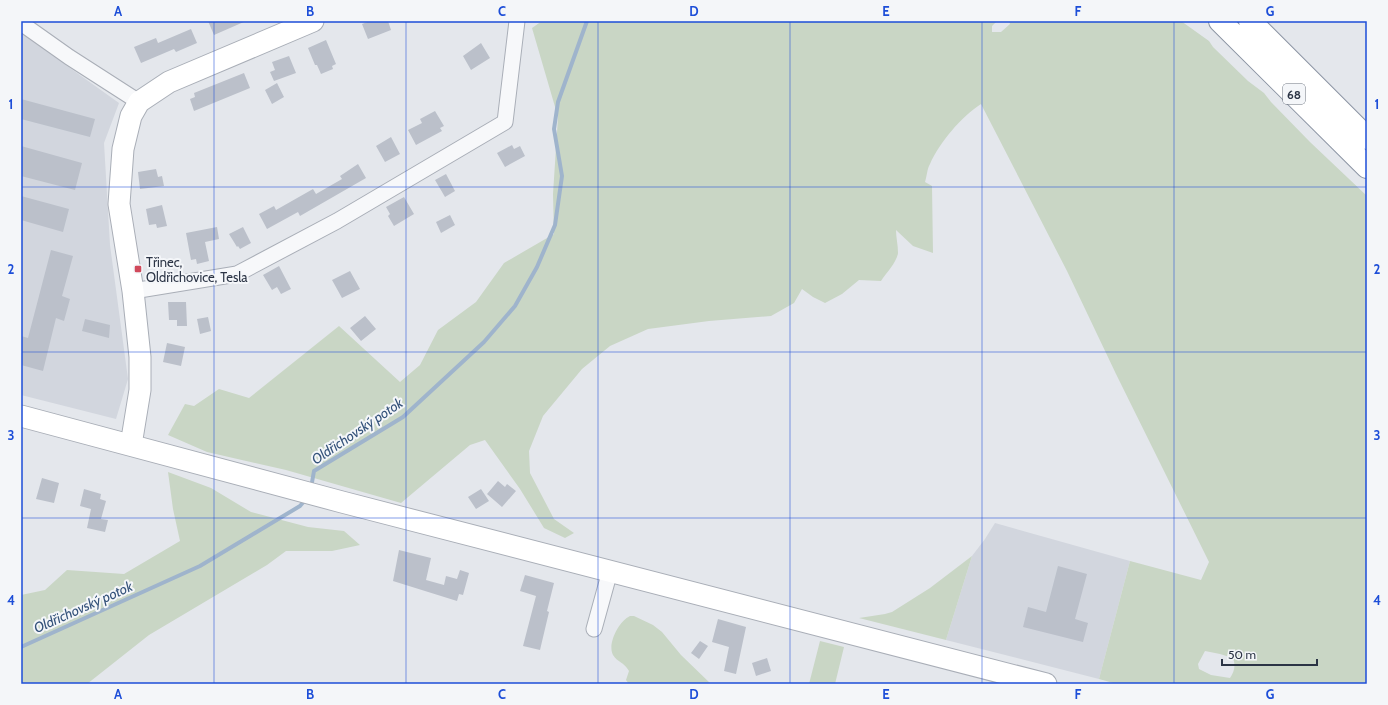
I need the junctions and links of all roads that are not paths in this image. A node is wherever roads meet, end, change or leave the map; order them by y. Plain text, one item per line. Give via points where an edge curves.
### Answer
1 (312, 21) edge
2 (517, 21) edge
3 (1220, 21) edge
4 (1250, 21) edge
5 (21, 22) edge
6 (139, 102) junction
7 (1367, 138) edge
8 (1367, 167) edge
9 (133, 291) junction
10 (21, 416) edge
11 (131, 445) junction
12 (610, 571) junction
13 (594, 629) dead end
14 (1046, 684) edge

1 - 6 main road via 169,82
2 - 9 street via 505,122 337,221 237,274
3 - 8 highway, 68
4 - 7 highway, 68
5 - 6 street via 69,57
6 - 9 main road via 131,116 123,149 120,204
9 - 11 main road via 140,357 140,390
10 - 11 main road
11 - 12 main road
12 - 13 street
12 - 14 main road

